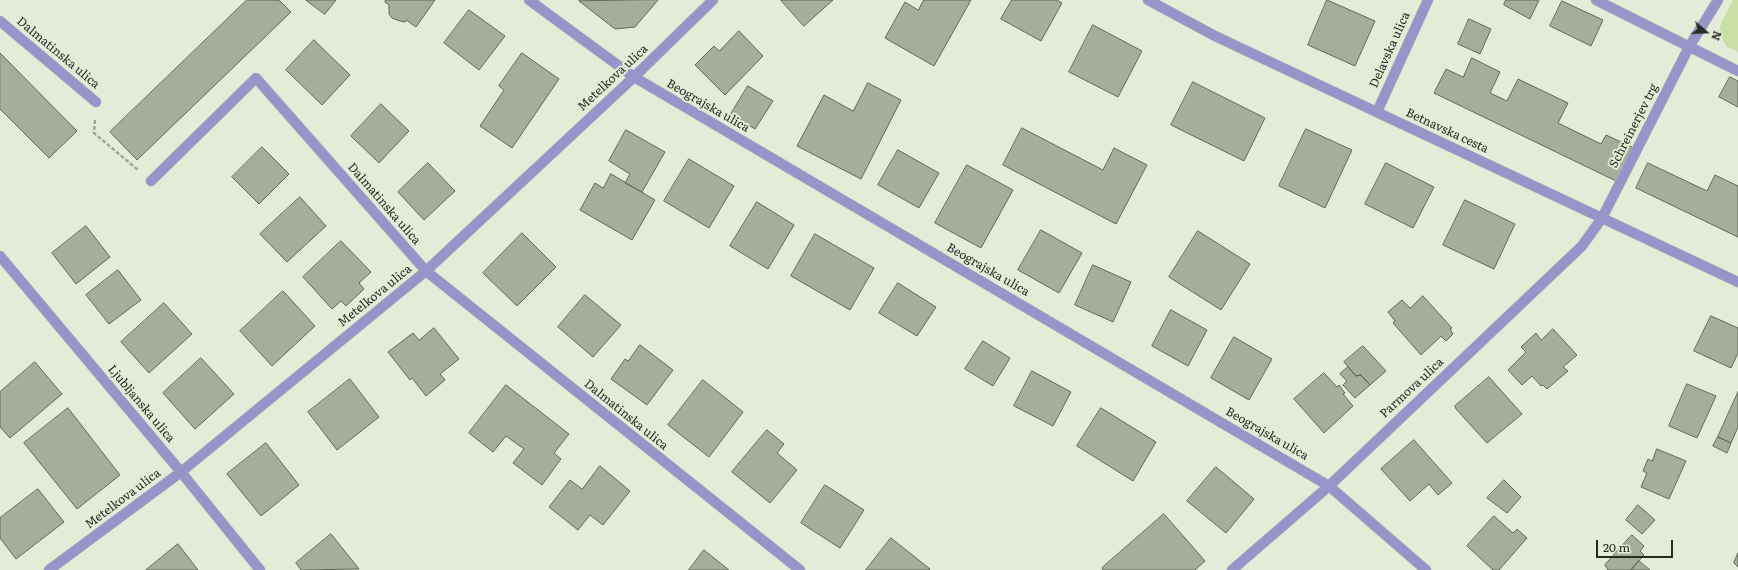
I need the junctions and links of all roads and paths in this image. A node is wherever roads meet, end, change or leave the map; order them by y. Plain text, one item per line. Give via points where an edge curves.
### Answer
1 (529, 0) edge
2 (713, 0) edge
3 (1148, 0) edge
4 (1428, 0) edge
5 (1596, 0) edge
6 (1718, 0) edge
7 (0, 22) edge
8 (1689, 47) junction
9 (1738, 71) edge
10 (634, 77) junction
11 (96, 102) joint
12 (1377, 112) junction
13 (151, 181) joint
14 (1602, 218) junction
15 (1, 260) edge
16 (426, 272) junction
17 (1738, 282) edge
18 (181, 472) junction
19 (1329, 486) junction
20 (49, 570) edge
21 (260, 570) edge
22 (800, 570) edge
23 (1232, 570) edge
24 (1426, 570) edge

1 - 10 street, Beograjska ulica
2 - 10 street, Metelkova ulica
3 - 12 street, Betnavska cesta via 1215,36
4 - 12 street, Delavska ulica
5 - 8 street
6 - 8 street, Schreinerjev trg
7 - 11 street, Dalmatinska ulica
8 - 9 street
8 - 14 street, Schreinerjev trg
10 - 16 street, Metelkova ulica
10 - 19 street, Beograjska ulica
11 - 13 path, Dalmatinska ulica via 94,134
12 - 14 street, Betnavska cesta
13 - 16 street, Dalmatinska ulica via 256,78
14 - 17 street, Betnavska cesta
14 - 19 street, Parmova ulica via 1582,246
15 - 18 street, Ljubljanska ulica
16 - 18 street, Metelkova ulica
16 - 22 street, Dalmatinska ulica
18 - 20 street, Metelkova ulica
18 - 21 street, Ljubljanska ulica
19 - 23 street, Parmova ulica
19 - 24 street, Beograjska ulica

